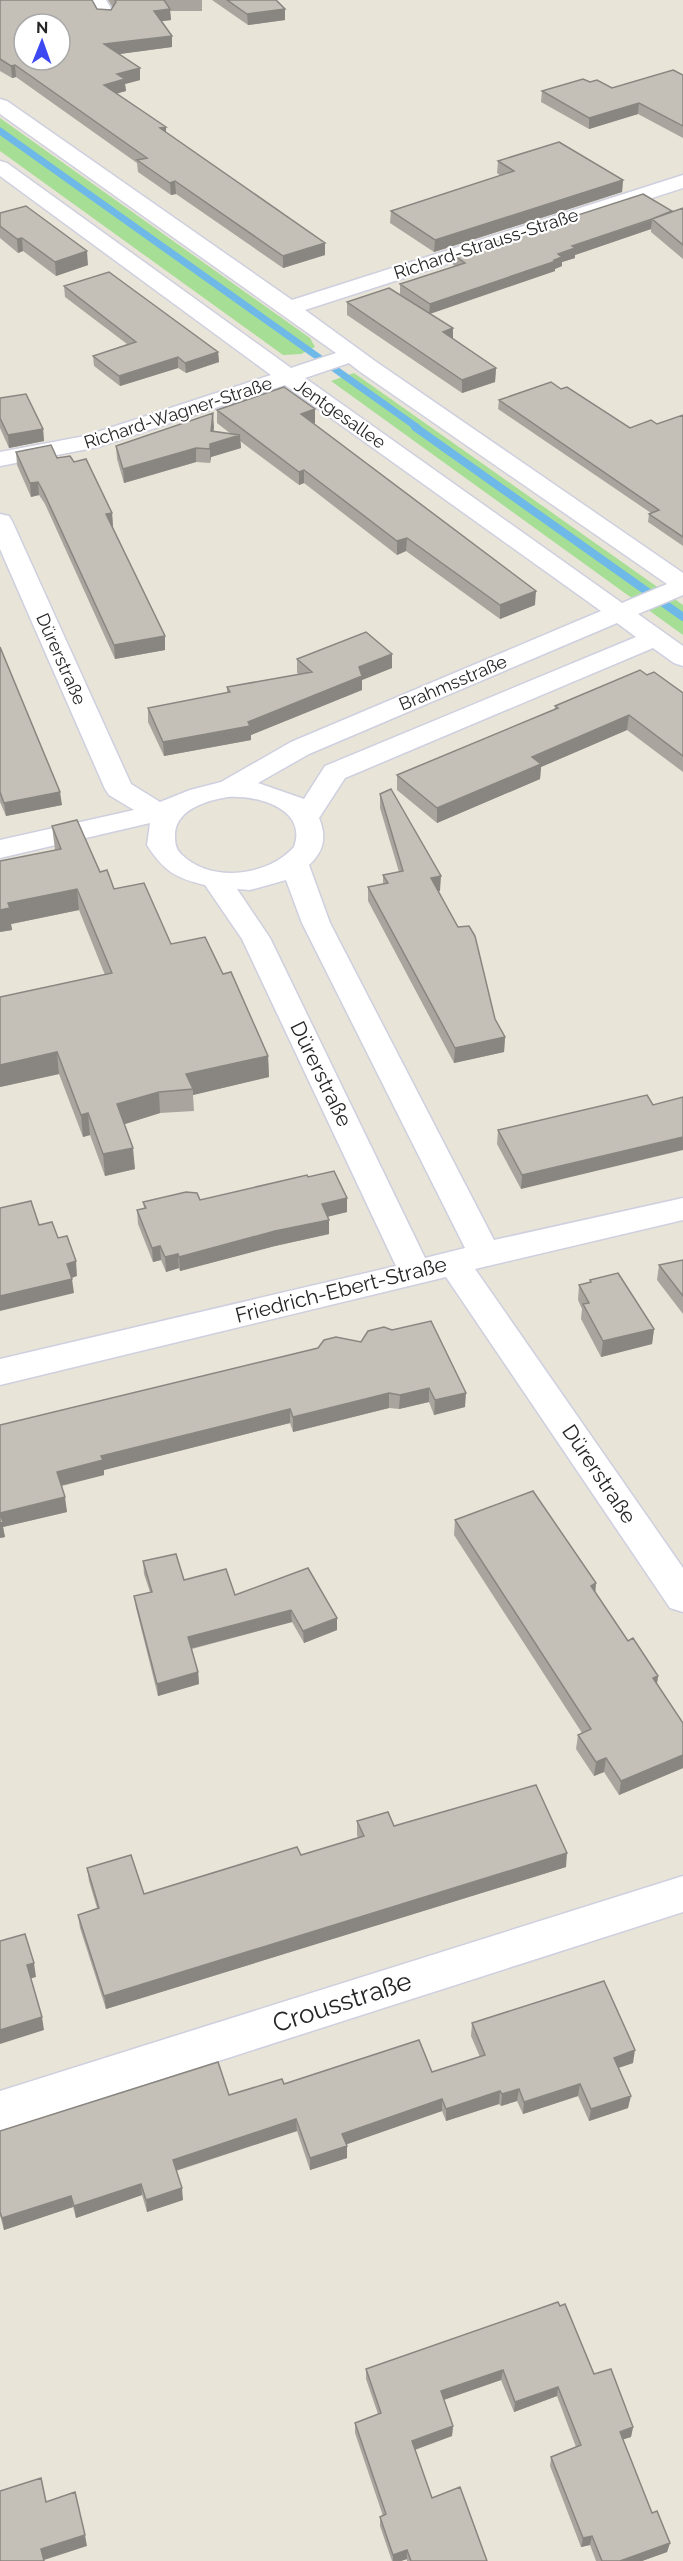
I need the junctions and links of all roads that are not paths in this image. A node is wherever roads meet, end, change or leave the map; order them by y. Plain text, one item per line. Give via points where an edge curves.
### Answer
1 (0, 105) edge
2 (0, 167) edge
3 (681, 184) edge
4 (289, 308) junction
5 (353, 355) junction
6 (288, 377) junction
7 (0, 459) edge
8 (0, 521) edge
9 (683, 585) edge
10 (618, 612) junction
11 (655, 638) junction
12 (683, 658) edge
13 (228, 789) junction
14 (169, 808) junction
15 (306, 816) junction
16 (0, 849) edge
17 (294, 864) junction
18 (216, 881) junction
19 (683, 1209) edge
20 (469, 1258) junction
21 (416, 1273) junction
22 (0, 1372) edge
23 (683, 1597) edge
24 (683, 1894) edge
25 (0, 2110) edge

1 - 4 street
2 - 6 street, Jentgesallee
3 - 4 street, Richard-Strauss-Straße
4 - 5 street
5 - 6 street, Richard-Wagner-Straße
5 - 9 street
6 - 7 street, Richard-Wagner-Straße via 90,442
6 - 10 street, Jentgesallee
8 - 14 street, Dürerstraße via 119,789
9 - 10 street, Brahmsstraße
10 - 11 street, Jentgesallee
10 - 13 street, Brahmsstraße via 300,748
11 - 12 street, Jentgesallee
11 - 15 street, Brahmsstraße via 334,772
13 - 14 street via 200,794
13 - 15 street via 259,790 291,802
14 - 16 street via 78,834
14 - 18 street via 171,812 161,826 161,846 175,865
15 - 17 street via 311,840
17 - 18 street via 266,878
17 - 20 street, Dürerstraße via 316,924
18 - 21 street, Dürerstraße via 256,938
19 - 20 street, Friedrich-Ebert-Straße
20 - 21 street, Friedrich-Ebert-Straße
20 - 23 street, Dürerstraße
21 - 22 street, Friedrich-Ebert-Straße
24 - 25 street, Crousstraße

